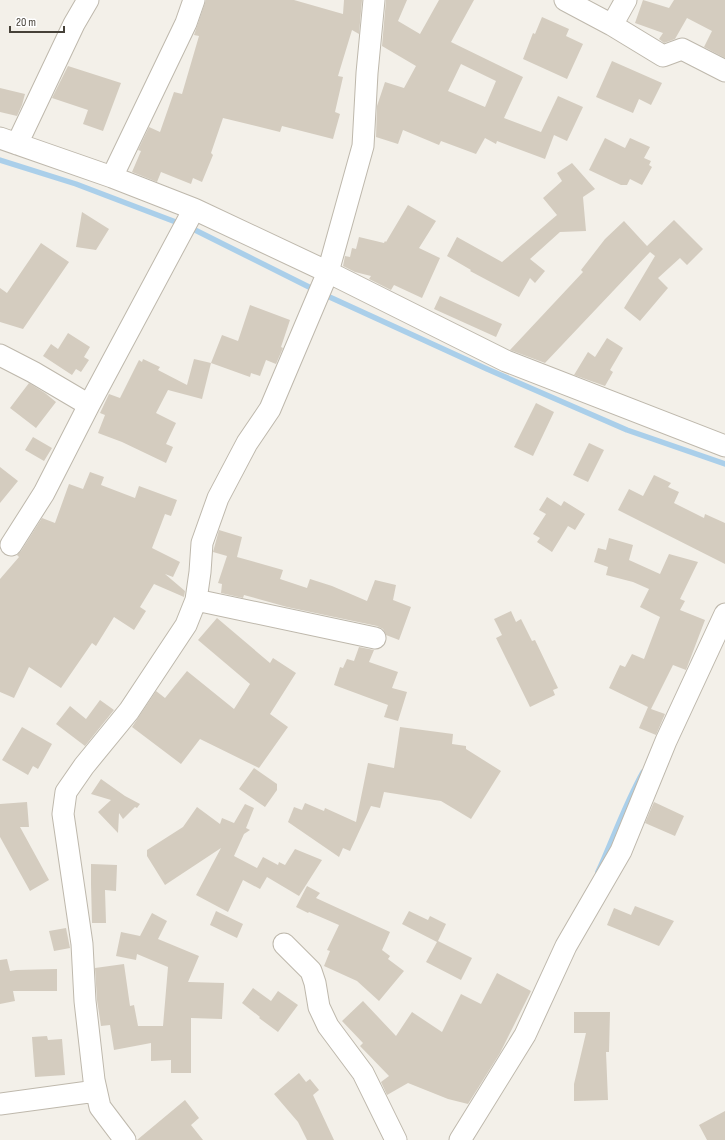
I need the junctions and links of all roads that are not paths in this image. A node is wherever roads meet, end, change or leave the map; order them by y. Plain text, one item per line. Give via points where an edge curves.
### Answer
1 (88, 0) edge
2 (194, 0) edge
3 (374, 0) edge
4 (565, 0) edge
5 (626, 0) edge
6 (612, 25) junction
7 (725, 71) edge
8 (9, 141) edge
9 (112, 177) junction
10 (194, 209) junction
11 (328, 272) junction
12 (0, 355) edge
13 (89, 405) junction
14 (725, 446) edge
15 (11, 545) dead end
16 (196, 600) junction
17 (725, 614) edge
18 (375, 638) dead end
19 (284, 944) dead end
20 (96, 1091) junction
21 (0, 1104) edge
22 (125, 1140) edge
23 (396, 1140) edge
24 (460, 1140) edge

1 - 8 street
2 - 9 street via 186,23
3 - 11 street via 366,73 363,146
4 - 6 street
5 - 6 street
6 - 7 street via 663,56 682,49
8 - 9 street
9 - 10 street
10 - 11 street
10 - 13 street
11 - 14 street via 506,361
11 - 16 street via 270,409 247,443 218,498 202,543
12 - 13 street
13 - 15 street via 44,493
16 - 18 street
16 - 20 street via 186,625 129,711 66,792 63,814 82,944 85,1002
17 - 24 street via 666,741 621,851 566,946 524,1035
19 - 23 street via 311,971 319,1007 328,1026 364,1073
20 - 21 street
20 - 22 street via 100,1107

